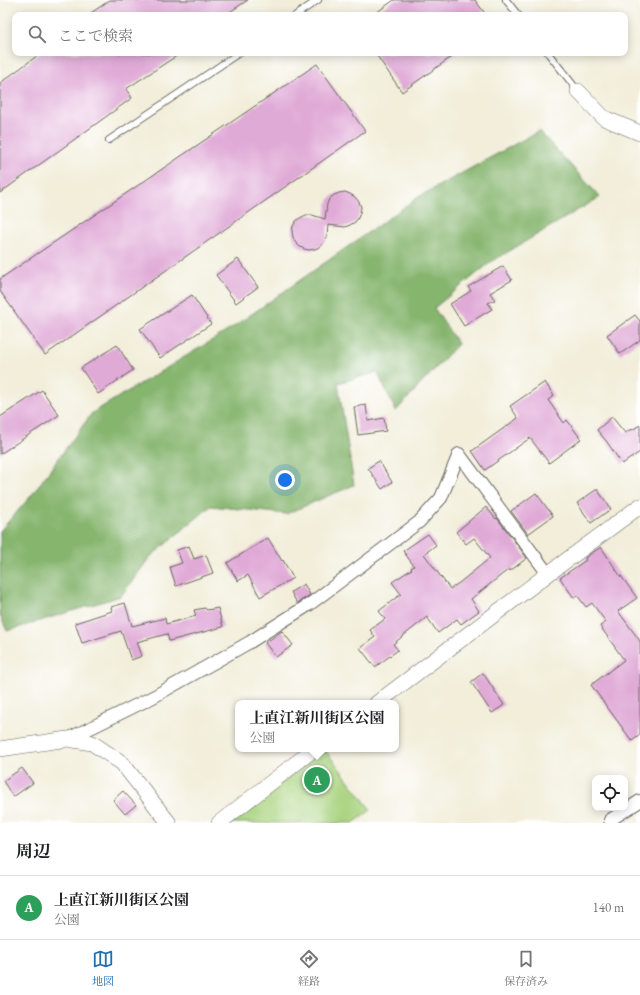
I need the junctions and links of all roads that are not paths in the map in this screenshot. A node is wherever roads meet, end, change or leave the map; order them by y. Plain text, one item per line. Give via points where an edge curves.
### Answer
1 (318, 0) edge
2 (506, 0) edge
3 (300, 12) edge
4 (516, 12) edge
5 (235, 56) edge
6 (550, 56) edge
7 (578, 92) joint
8 (640, 133) edge
9 (109, 140) dead end
10 (640, 506) edge
11 (548, 574) junction
12 (381, 700) edge
13 (68, 739) junction
14 (0, 749) edge
15 (310, 752) edge
16 (640, 801) edge
17 (610, 820) dead end
18 (169, 823) edge
19 (219, 823) edge

1 - 3 lane
2 - 4 lane
5 - 9 lane
6 - 7 lane
7 - 8 street via 604,118
10 - 11 street
11 - 12 street
11 - 13 street via 459,454 442,498 419,522 310,604 250,642 153,697
13 - 14 street
13 - 18 street via 92,743 122,763
15 - 19 street
16 - 17 street

